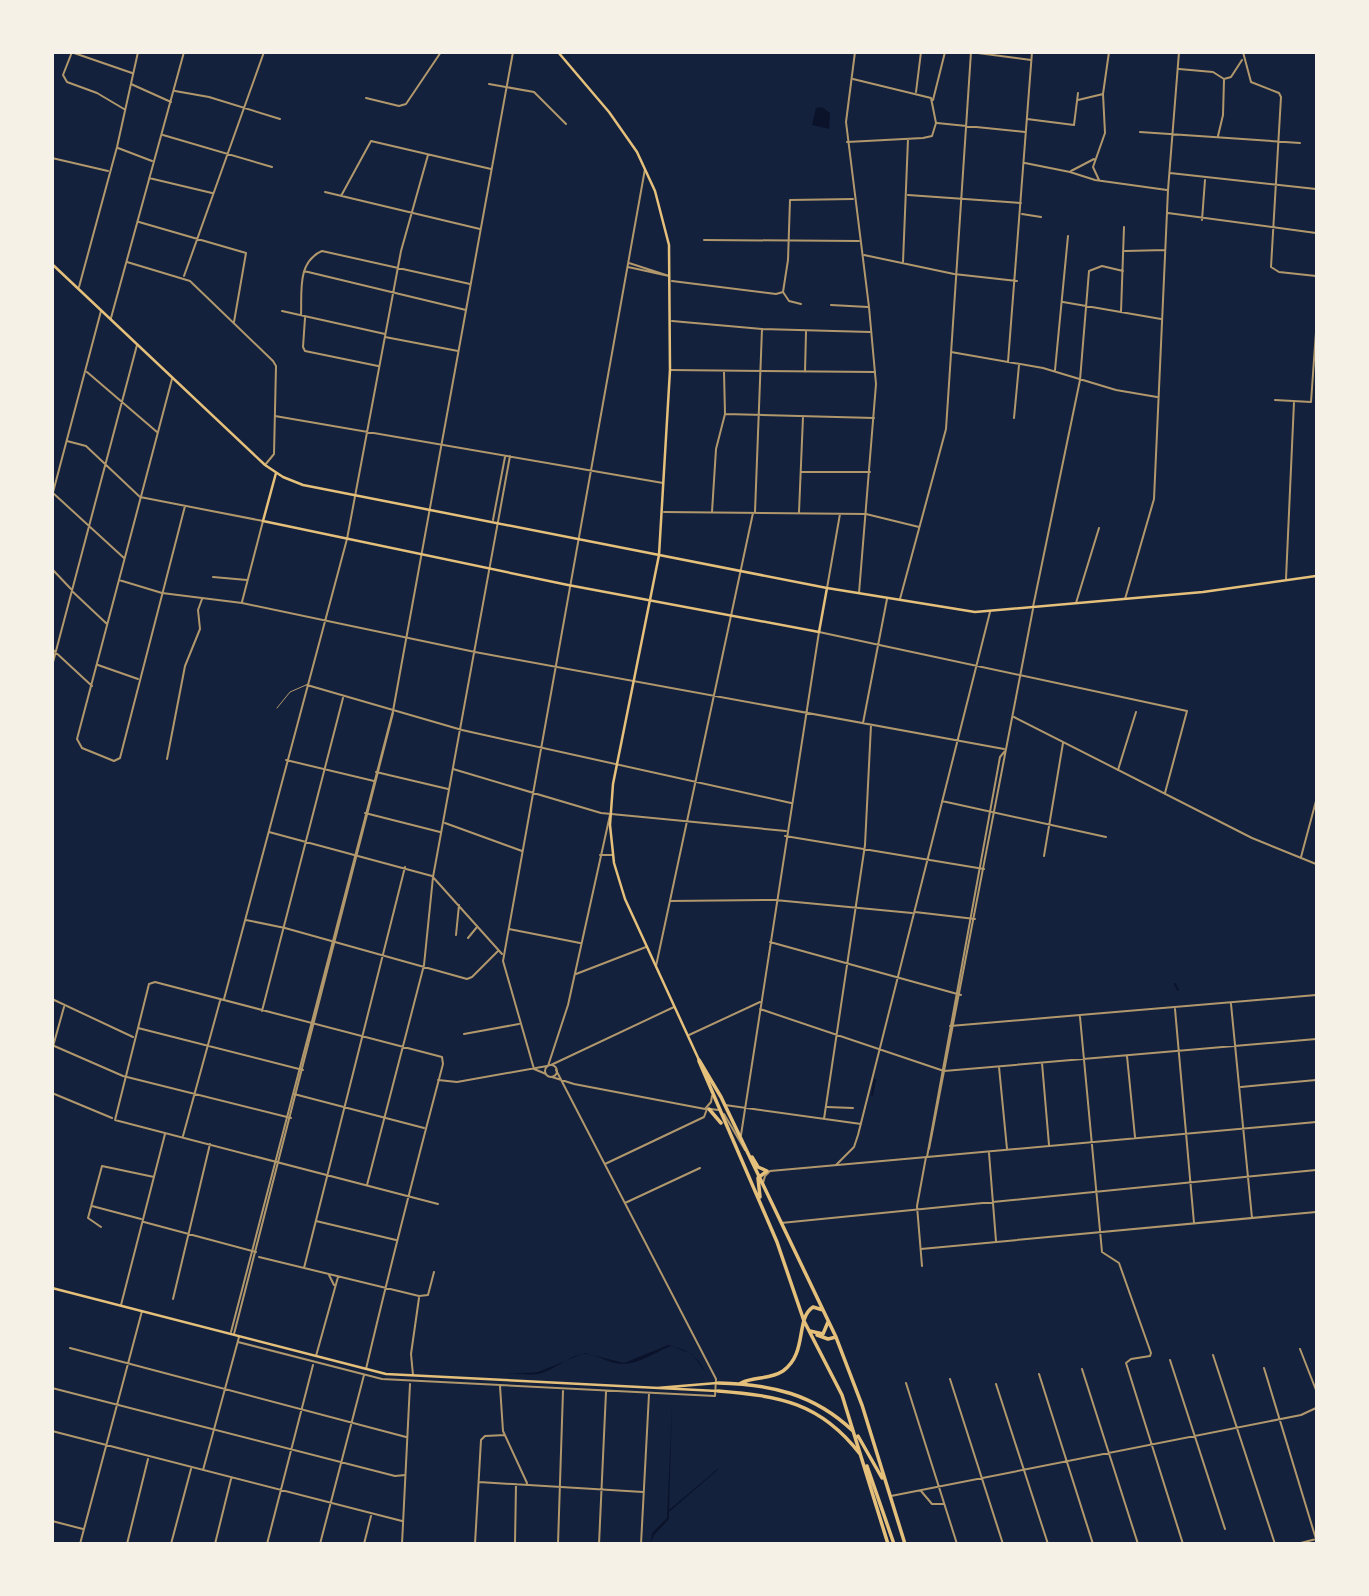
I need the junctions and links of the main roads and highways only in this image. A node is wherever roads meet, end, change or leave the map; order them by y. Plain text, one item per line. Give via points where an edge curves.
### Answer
1 (558, 52) edge
2 (52, 264) edge
3 (276, 473) junction
4 (659, 555) junction
5 (1317, 576) edge
6 (827, 588) junction
7 (650, 600) junction
8 (699, 1060) junction
9 (707, 1109) road end
10 (737, 1152) junction
11 (747, 1152) junction
12 (758, 1178) junction
13 (760, 1201) junction
14 (52, 1288) edge
15 (824, 1311) junction
16 (829, 1320) junction
17 (804, 1321) junction
18 (809, 1330) junction
19 (815, 1334) junction
20 (836, 1337) junction
21 (718, 1383) joint
22 (738, 1383) junction
23 (654, 1388) junction
24 (718, 1391) joint
25 (889, 1494) junction
26 (888, 1544) edge
27 (894, 1544) edge
28 (905, 1544) edge

1 - 4 main road via 609,112 645,168 665,222 672,321
2 - 3 main road
3 - 4 main road via 297,483 355,496
3 - 7 main road via 263,521
4 - 6 main road
4 - 7 main road
5 - 6 main road via 990,612
6 - 7 main road via 819,632
7 - 8 main road via 617,765 610,814 612,855 625,899
8 - 10 highway
8 - 11 highway
9 - 10 highway via 718,1116
10 - 13 highway
11 - 12 highway
11 - 12 highway via 758,1167 768,1171
12 - 13 highway
12 - 15 highway
13 - 17 highway
14 - 23 main road via 366,1370
15 - 16 highway
15 - 17 highway via 813,1307
16 - 19 highway via 825,1332
16 - 20 highway
17 - 18 highway
17 - 22 highway via 800,1347 789,1366 773,1376
18 - 19 highway
18 - 26 highway via 849,1415
19 - 20 highway
20 - 25 highway
21 - 22 highway
21 - 23 main road
22 - 25 highway via 795,1393 831,1413 861,1440
23 - 24 main road
24 - 27 highway via 783,1398 832,1424 867,1465
25 - 28 highway

